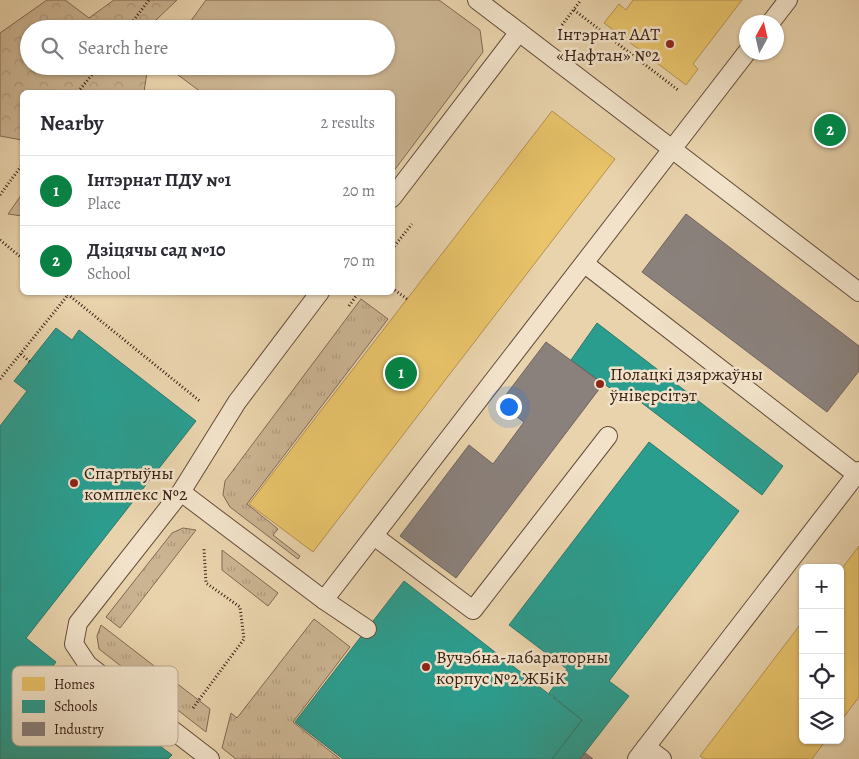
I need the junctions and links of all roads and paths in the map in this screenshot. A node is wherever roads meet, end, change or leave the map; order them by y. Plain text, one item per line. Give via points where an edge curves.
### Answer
1 (150, 0) edge
2 (477, 0) edge
3 (788, 0) edge
4 (574, 10) dead end
5 (776, 15) edge
6 (134, 20) edge
7 (520, 32) junction
8 (741, 60) edge
9 (92, 75) edge
10 (80, 90) edge
11 (703, 110) junction
12 (672, 149) junction
13 (20, 168) edge
14 (395, 194) edge
15 (0, 195) edge
16 (0, 240) edge
17 (20, 256) edge
18 (585, 264) junction
19 (395, 290) edge
20 (859, 292) edge
21 (65, 295) edge
22 (67, 295) edge
23 (318, 295) edge
24 (407, 299) dead end
25 (21, 354) junction
26 (30, 362) dead end
27 (0, 379) edge
28 (225, 421) junction
29 (608, 436) dead end
30 (858, 473) edge
31 (181, 492) junction
32 (374, 536) junction
33 (324, 600) junction
34 (367, 629) dead end
35 (89, 666) edge
36 (178, 734) edge
37 (642, 753) edge
38 (210, 759) edge
39 (662, 759) edge

1 - 6 path
2 - 7 lane
3 - 5 lane
4 - 11 path
7 - 12 lane
7 - 14 lane
8 - 11 lane
9 - 10 path
11 - 12 lane
12 - 18 lane
12 - 20 lane
13 - 15 path
16 - 17 path
18 - 30 lane
18 - 32 lane
19 - 24 path
21 - 25 path
22 - 28 path
23 - 28 lane
25 - 26 path
25 - 27 path
28 - 31 lane
29 - 32 lane via 473,610
30 - 37 lane
31 - 33 lane
31 - 35 lane via 78,623 74,644
32 - 33 lane
33 - 34 lane
36 - 38 lane
37 - 39 lane

